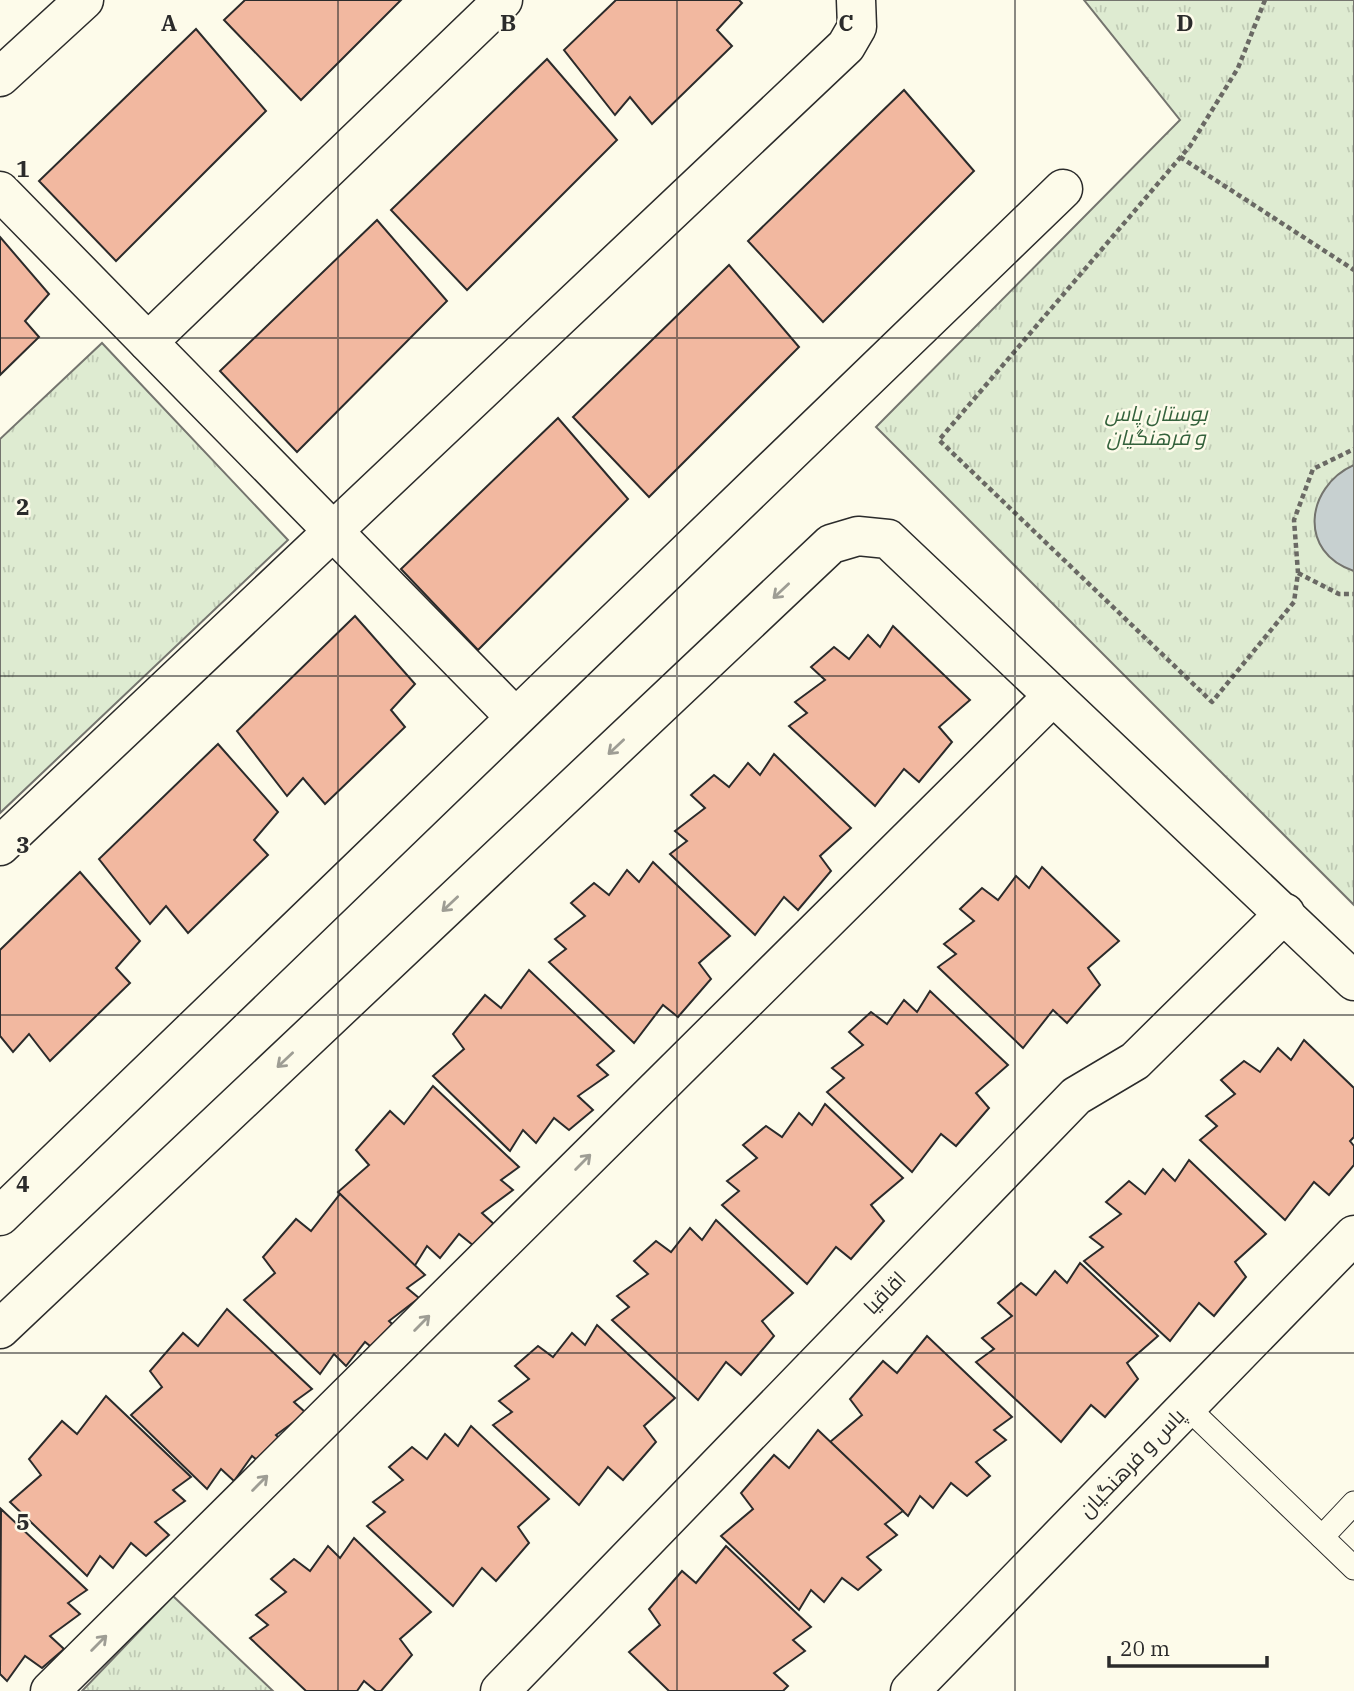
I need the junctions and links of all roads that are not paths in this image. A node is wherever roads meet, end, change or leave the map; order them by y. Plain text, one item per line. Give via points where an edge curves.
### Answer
1 (83, 0) edge
2 (503, 0) edge
3 (856, 0) edge
4 (0, 77) edge
5 (1063, 189) dead end
6 (0, 191) edge
7 (148, 342) junction
8 (333, 531) junction
9 (1053, 696) junction
10 (515, 717) junction
11 (0, 846) edge
12 (1284, 913) junction
13 (1354, 981) edge
14 (0, 1216) edge
15 (1354, 1235) edge
16 (0, 1329) edge
17 (1187, 1407) junction
18 (1354, 1503) edge
19 (1322, 1537) junction
20 (1354, 1568) edge
21 (50, 1691) edge
22 (500, 1691) edge
23 (910, 1691) edge

1 - 4 street
2 - 7 street
3 - 8 street via 857,27 846,46
5 - 10 street
6 - 7 street
7 - 8 street
8 - 10 street
8 - 11 street
9 - 12 street
9 -> 16 street via 888,539 858,536 831,544
21 -> 9 street
10 - 14 street
12 - 13 street
12 - 22 street, اقاقیا via 1135,1061 1076,1096
15 - 17 street, پاس و فرهنگیان
17 - 19 lane
17 - 23 street, پاس و فرهنگیان
18 - 19 lane
19 - 20 lane

